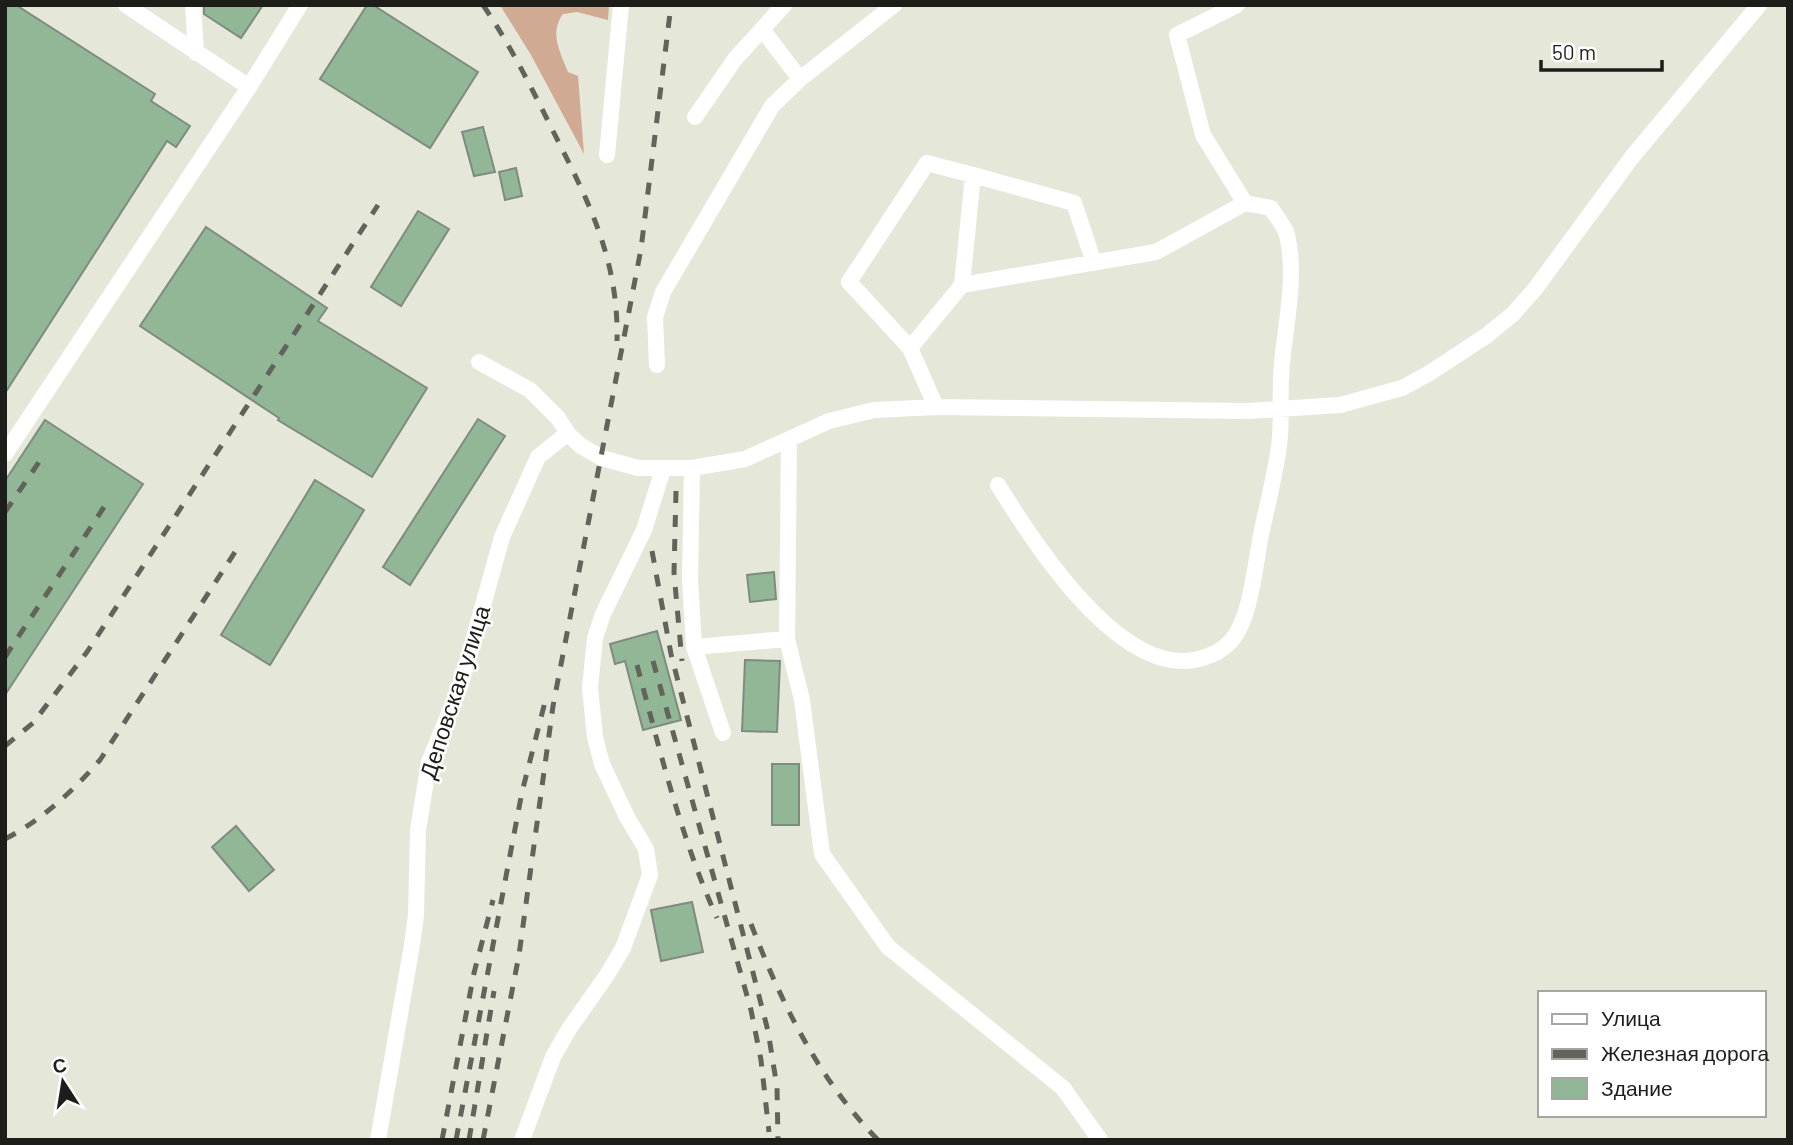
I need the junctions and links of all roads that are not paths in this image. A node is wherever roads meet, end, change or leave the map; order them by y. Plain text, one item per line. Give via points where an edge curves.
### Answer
1 (126, 5) edge
2 (193, 5) edge
3 (300, 5) edge
4 (621, 5) edge
5 (784, 5) edge
6 (1237, 5) edge
7 (1759, 5) edge
8 (893, 6) edge
9 (762, 29) junction
10 (196, 53) junction
11 (800, 79) junction
12 (249, 87) junction
13 (695, 117) dead end
14 (607, 155) dead end
15 (973, 175) junction
16 (1245, 203) junction
17 (1094, 262) junction
18 (961, 285) junction
19 (910, 348) junction
20 (478, 362) dead end
21 (657, 365) dead end
22 (936, 407) junction
23 (1280, 411) junction
24 (569, 435) junction
25 (789, 439) junction
26 (5, 454) edge
27 (692, 468) junction
28 (663, 469) junction
29 (998, 485) dead end
30 (787, 639) junction
31 (694, 648) junction
32 (723, 733) dead end
33 (378, 1140) edge
34 (522, 1140) edge
35 (1100, 1140) edge

1 - 10 street
2 - 10 street
3 - 12 street
4 - 14 street
5 - 9 street
6 - 16 street via 1177,35 1203,135
7 - 23 street via 1655,128 1513,314 1402,388 1340,405
8 - 11 street
9 - 11 street
9 - 13 street
10 - 12 street
11 - 21 street via 760,123 663,292 655,317
12 - 26 street
15 - 17 street via 1074,203
15 - 18 street
15 - 19 street via 927,163 849,282
16 - 17 street via 1156,252
16 - 23 street via 1271,208 1287,233 1291,262
17 - 18 street
18 - 19 street
19 - 22 street
20 - 24 street via 530,390
22 - 23 street
22 - 25 street via 874,410 829,421
23 - 29 street via 1279,446 1245,612 1232,640 1202,658 1176,662 1157,658 1110,626 1043,556
24 - 28 street via 617,464
24 - 33 street, Деповская улица via 538,457 502,537 461,684 429,762 418,830 412,945
25 - 27 street via 745,459
25 - 30 street
27 - 28 street
27 - 31 street
28 - 34 street via 644,530 603,614 595,638 590,688 603,764 646,849 650,875 623,948 553,1057
30 - 31 street
30 - 35 street via 802,700 822,854 888,947 1063,1088
31 - 32 street

